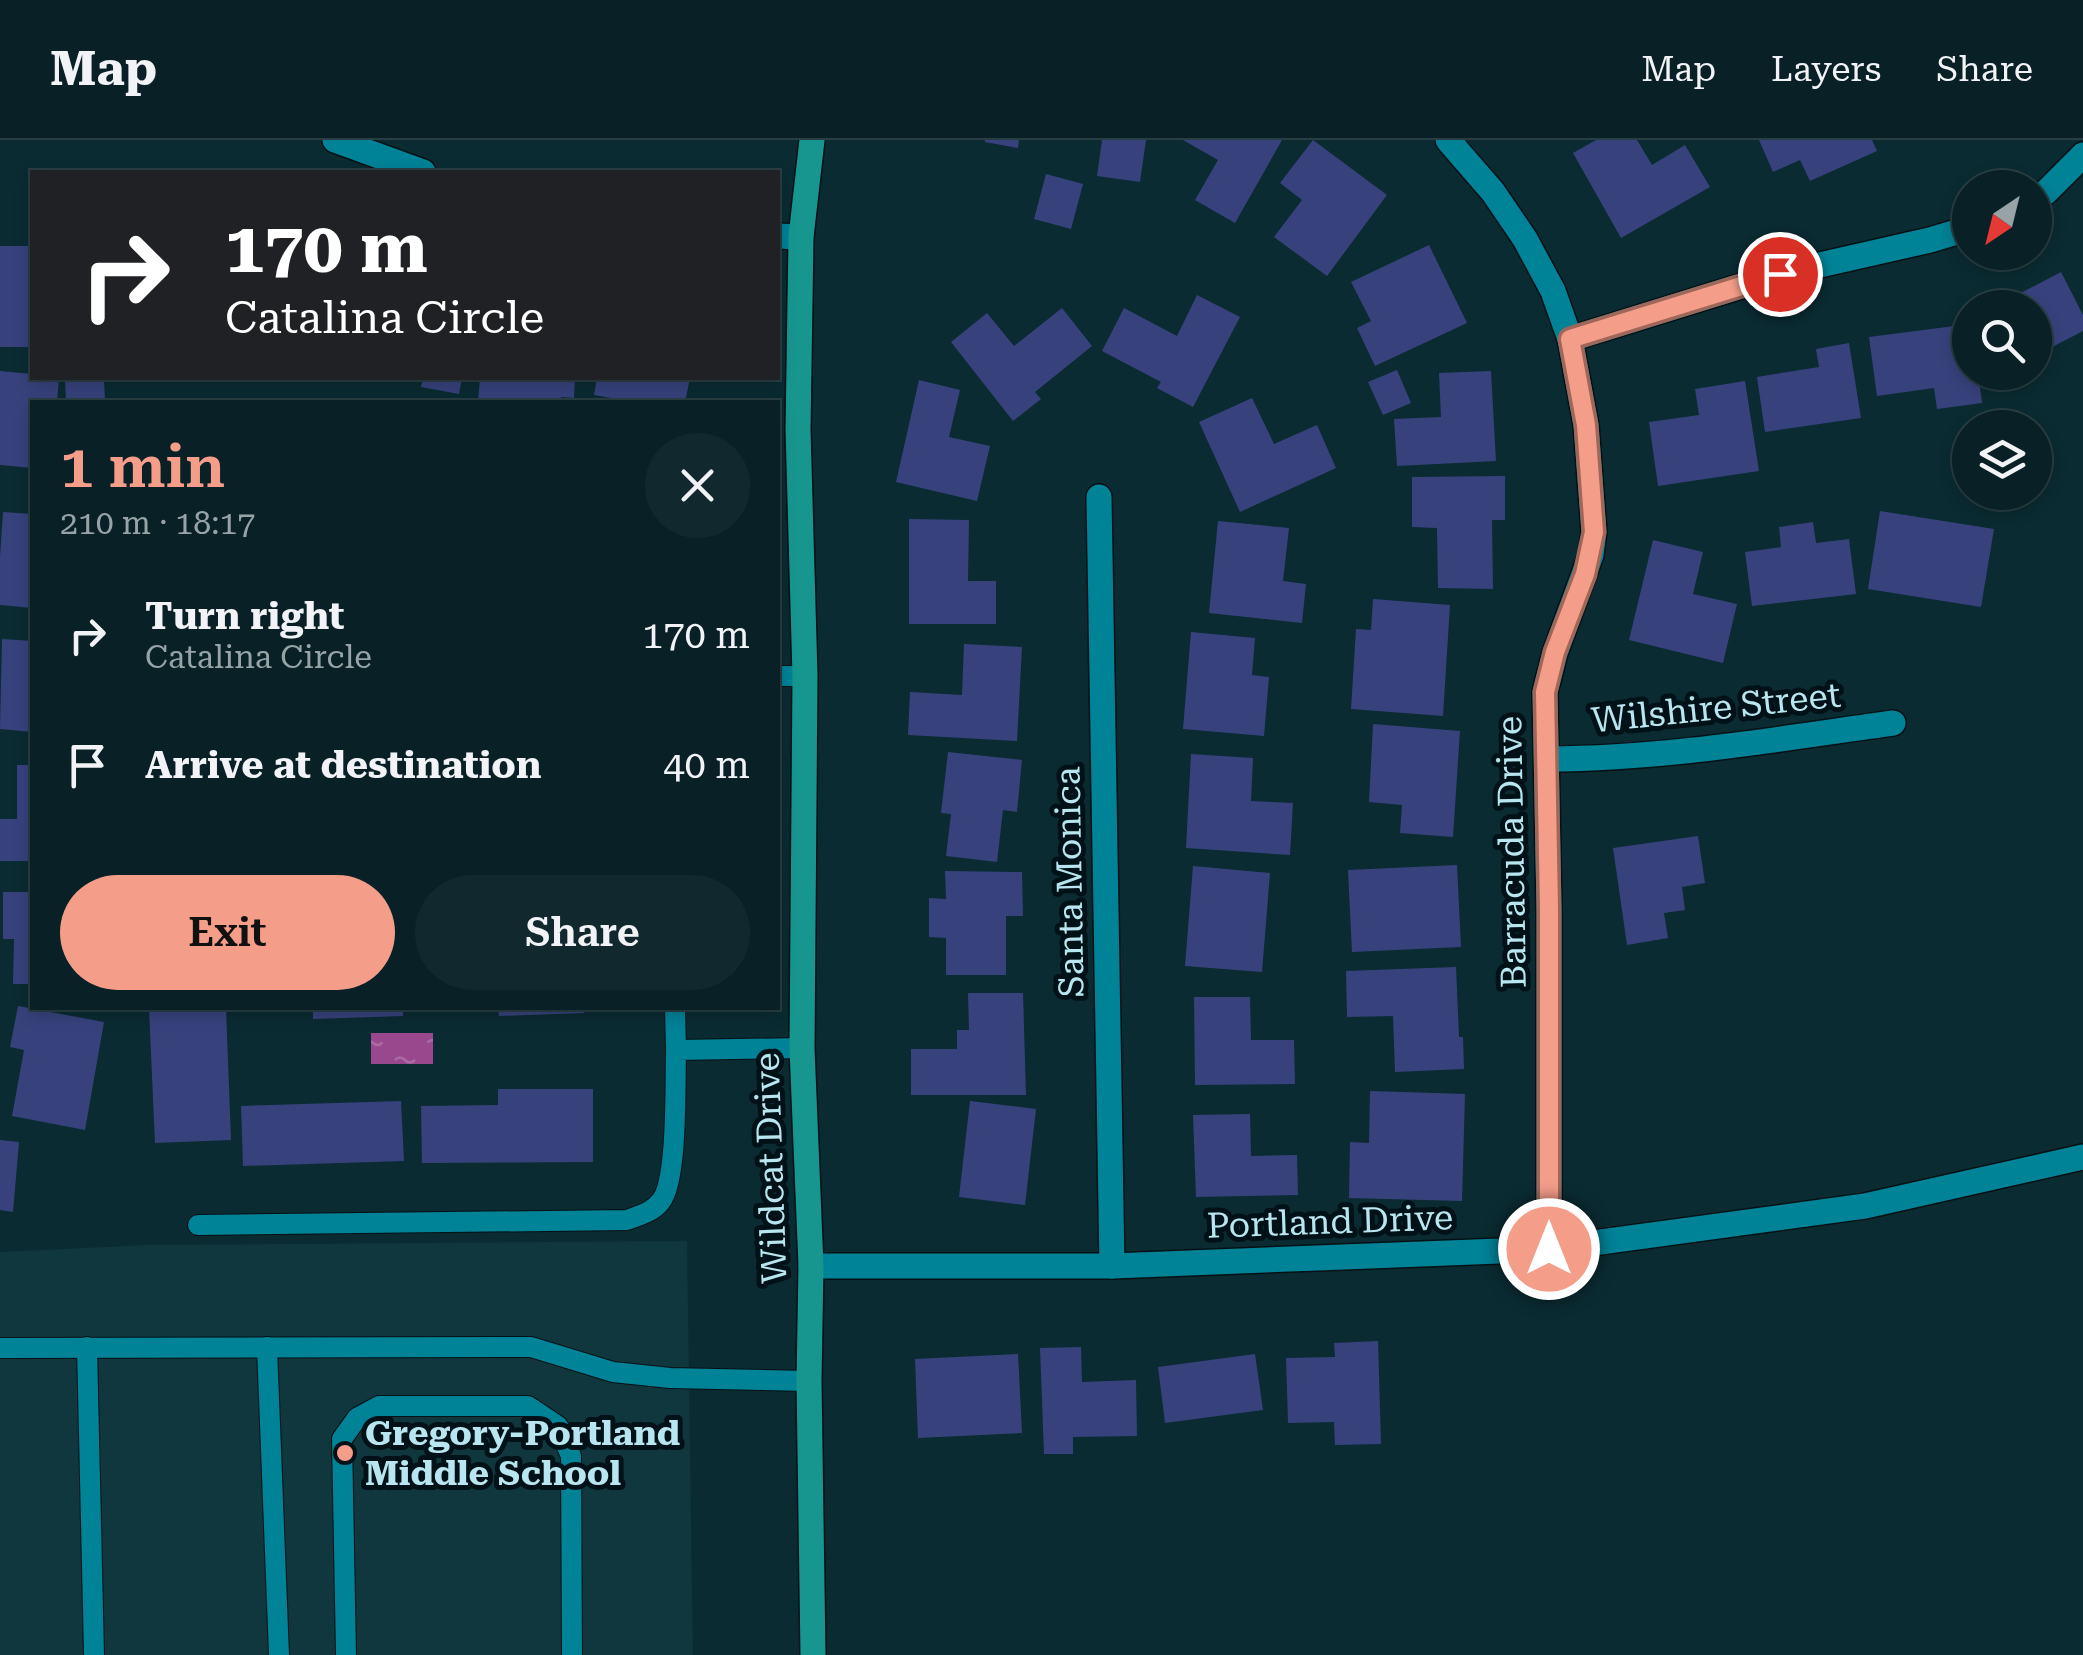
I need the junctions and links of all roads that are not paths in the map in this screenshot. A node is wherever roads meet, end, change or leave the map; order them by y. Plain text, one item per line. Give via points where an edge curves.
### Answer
1 (334, 140) edge
2 (812, 140) edge
3 (1448, 140) edge
4 (2083, 156) edge
5 (417, 170) edge
6 (2052, 186) edge
7 (1952, 232) edge
8 (789, 236) edge
9 (1570, 339) junction
10 (1099, 498) dead end
11 (780, 676) edge
12 (805, 676) junction
13 (1893, 723) dead end
14 (1547, 759) junction
15 (675, 1010) edge
16 (802, 1048) junction
17 (676, 1050) junction
18 (2083, 1158) edge
19 (198, 1225) dead end
20 (1549, 1249) junction
21 (810, 1266) junction
22 (1112, 1266) junction
23 (87, 1347) junction
24 (267, 1347) junction
25 (0, 1348) edge
26 (809, 1381) junction
27 (94, 1655) edge
28 (279, 1655) edge
29 (346, 1655) edge
30 (572, 1655) edge
31 (814, 1655) edge

1 - 5 street
2 - 8 main road, Wildcat Drive
3 - 9 street, Barracuda Drive via 1524,238
4 - 6 street
7 - 9 street via 1764,279
8 - 12 main road, Wildcat Drive
9 - 14 street, Barracuda Drive via 1586,425 1594,532 1545,692
10 - 22 street, Santa Monica
11 - 12 lane
12 - 16 main road, Wildcat Drive
13 - 14 street, Wilshire Street via 1662,754
14 - 20 street, Barracuda Drive
15 - 17 lane
16 - 17 lane
16 - 21 main road, Wildcat Drive
17 - 19 lane via 671,1176 664,1199 649,1212 627,1220
18 - 20 street, Portland Drive via 1865,1206
20 - 22 street, Portland Drive
21 - 22 street, Portland Drive
21 - 26 main road, Wildcat Drive
23 - 24 lane
23 - 25 lane
23 - 27 lane
24 - 26 lane via 531,1347 613,1372
24 - 28 lane
26 - 31 main road, Wildcat Drive
29 - 30 lane via 342,1439 357,1418 379,1406 461,1405 528,1406 558,1426 570,1456

